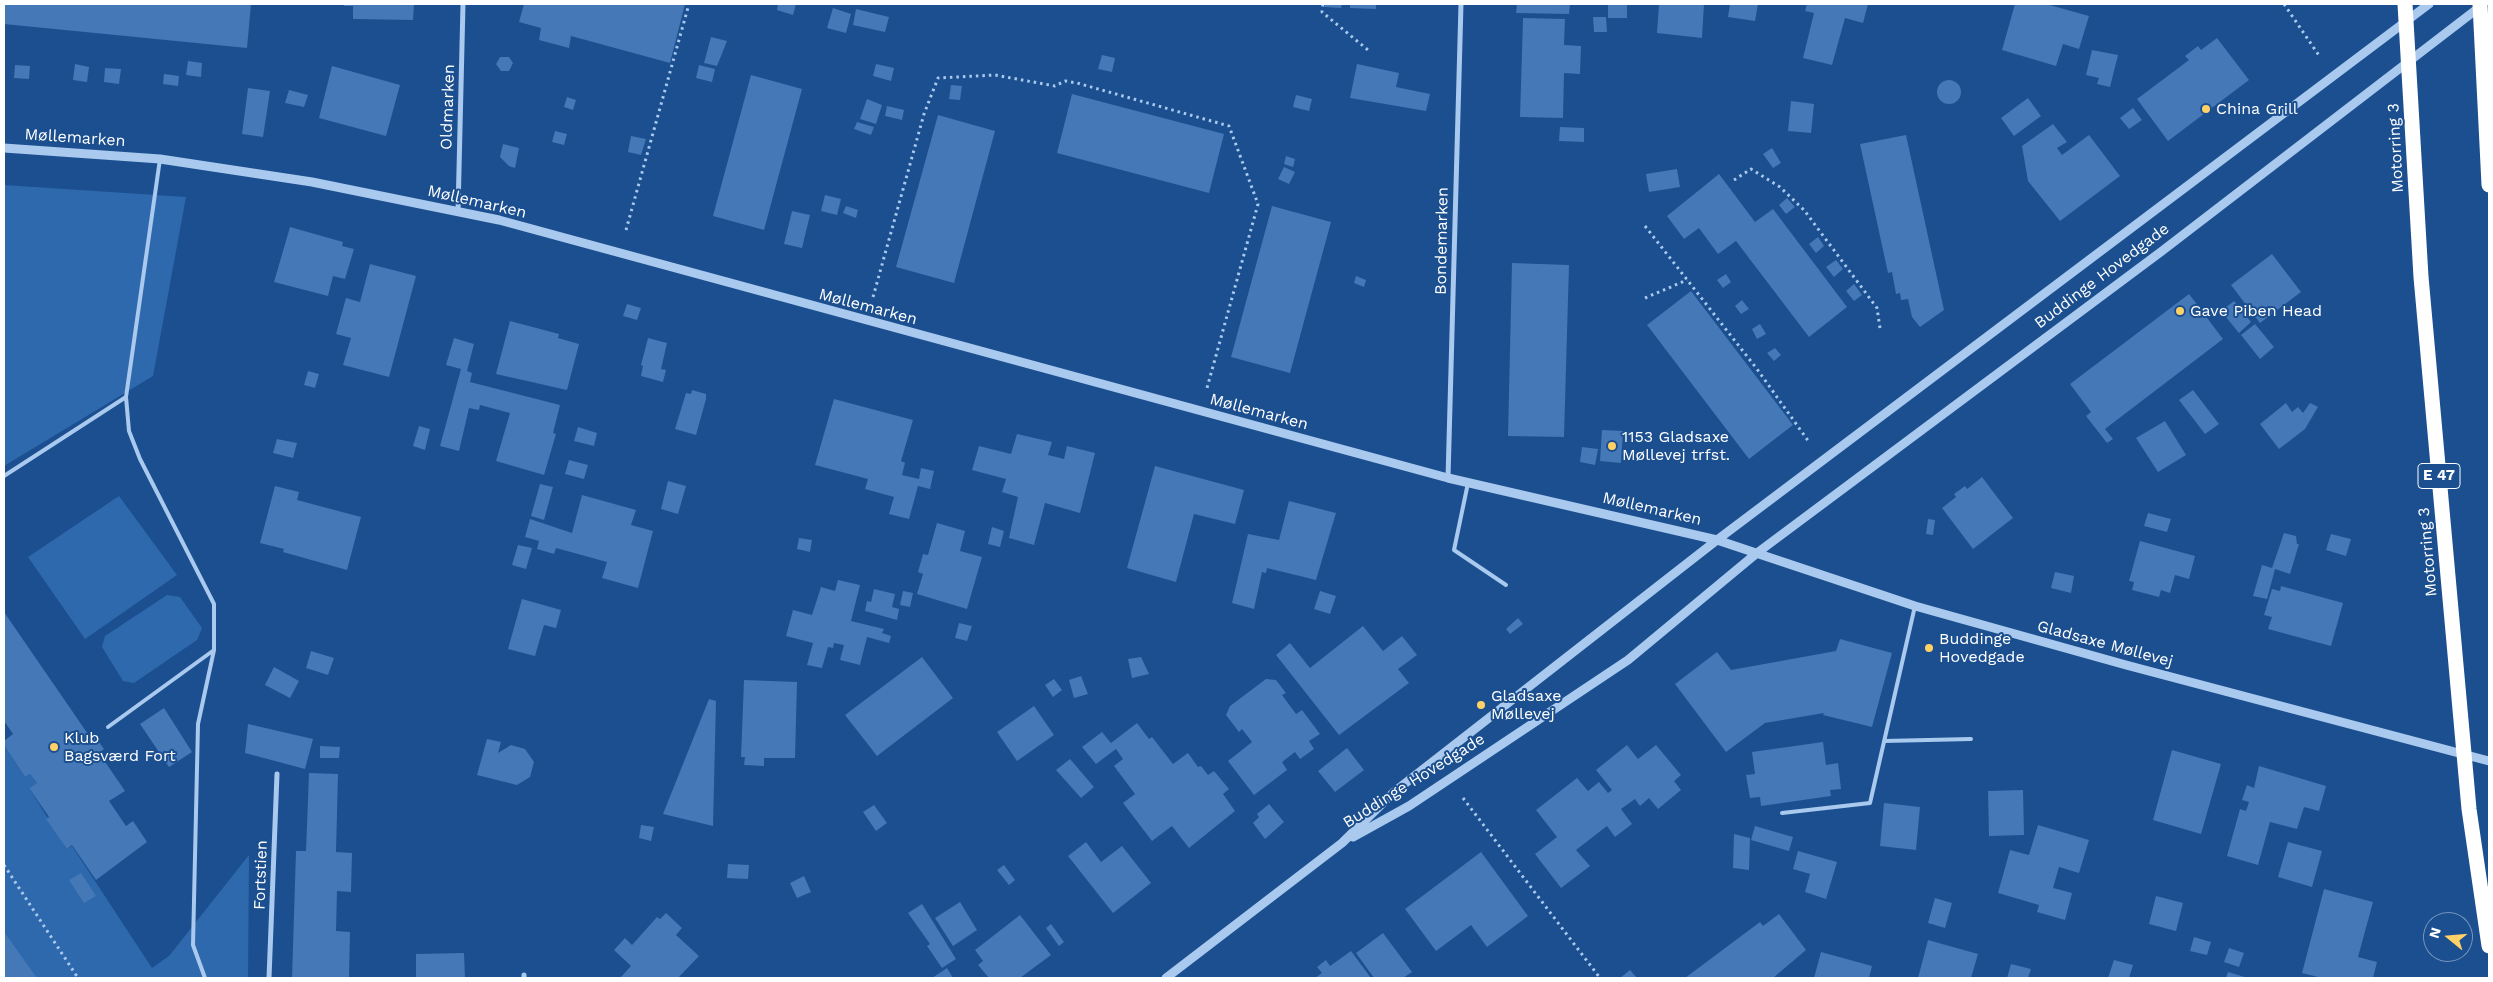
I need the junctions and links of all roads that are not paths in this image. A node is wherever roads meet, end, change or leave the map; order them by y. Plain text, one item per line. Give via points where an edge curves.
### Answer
1 (463, 4) edge
2 (1461, 4) edge
3 (2405, 4) edge
4 (2430, 4) edge
5 (2480, 4) edge
6 (2484, 4) edge
7 (4, 148) edge
8 (160, 159) junction
9 (2489, 185) edge
10 (458, 211) junction
11 (126, 397) junction
12 (4, 476) edge
13 (1448, 478) junction
14 (1468, 483) junction
15 (1717, 540) junction
16 (1757, 553) junction
17 (1506, 585) dead end
18 (1915, 606) junction
19 (214, 650) junction
20 (108, 727) dead end
21 (1971, 739) dead end
22 (1884, 741) junction
23 (2489, 761) edge
24 (277, 774) dead end
25 (1782, 813) dead end
26 (1342, 843) junction
27 (2489, 946) edge
28 (205, 978) edge
29 (269, 978) edge
30 (1166, 978) edge

1 - 10 street, Oldmarken
2 - 13 street, Bondemarken
3 - 27 highway, Motorring 3 / E 47, bridge via 2421,277 2468,809
4 - 15 street, Buddinge Hovedgade
5 - 9 highway, bridge
6 - 16 street, Buddinge Hovedgade via 2162,251
7 - 8 street, Møllemarken
8 - 10 street, Møllemarken via 312,182
8 - 11 lane
10 - 13 street, Møllemarken
11 - 12 lane
11 - 19 lane via 129,431 140,459 214,604
13 - 14 street, Møllemarken
14 - 15 street, Møllemarken
14 - 17 lane via 1454,550
15 - 16 street, Gladsaxe Møllevej
15 - 26 street, Buddinge Hovedgade via 1394,792
16 - 18 street, Gladsaxe Møllevej
16 - 26 street, Buddinge Hovedgade via 1628,660 1409,806
18 - 22 lane
18 - 23 street, Gladsaxe Møllevej via 2135,668
19 - 20 lane
19 - 28 lane via 198,724 193,945
21 - 22 lane
22 - 25 lane via 1870,804
24 - 29 street, Fortstien
26 - 30 street, Buddinge Hovedgade

